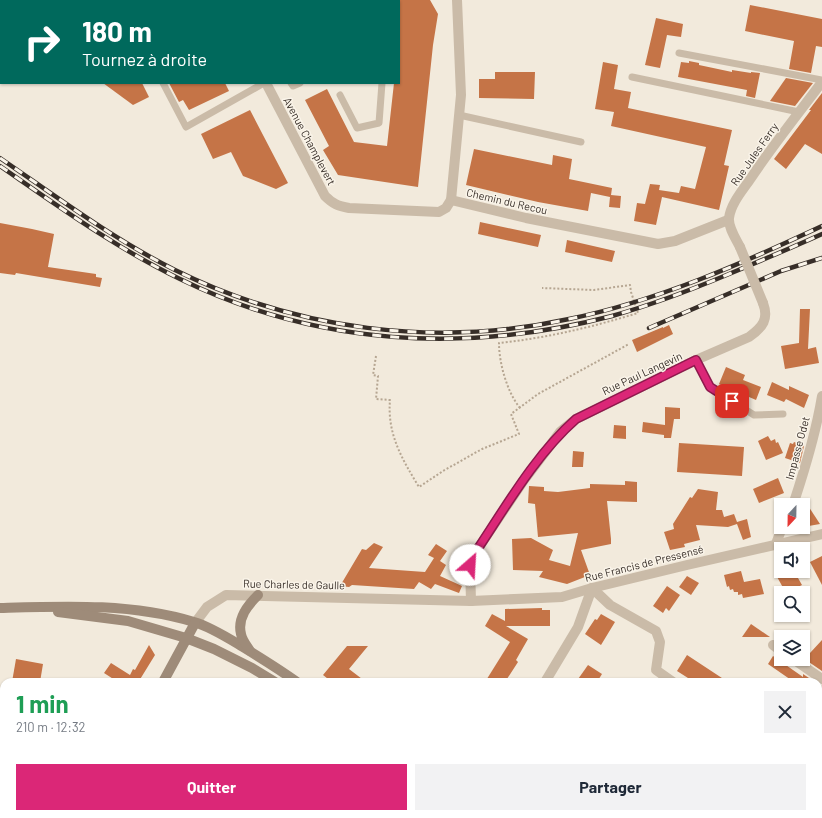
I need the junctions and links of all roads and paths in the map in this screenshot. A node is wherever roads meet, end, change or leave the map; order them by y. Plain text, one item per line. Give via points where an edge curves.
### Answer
1 (457, 0) edge
2 (679, 53) dead end
3 (632, 77) dead end
4 (822, 81) edge
5 (164, 84) edge
6 (263, 84) edge
7 (266, 84) edge
8 (382, 84) edge
9 (340, 95) dead end
10 (799, 112) junction
11 (459, 115) junction
12 (580, 142) dead end
13 (451, 200) junction
14 (728, 220) junction
15 (542, 288) dead end
16 (629, 344) dead end
17 (376, 356) dead end
18 (696, 360) junction
19 (822, 396) edge
20 (520, 408) junction
21 (783, 414) dead end
22 (795, 498) edge
23 (822, 534) edge
24 (785, 542) edge
25 (774, 544) edge
26 (592, 588) junction
27 (258, 595) junction
28 (471, 601) junction
29 (0, 608) edge
30 (0, 612) edge
31 (195, 622) junction
32 (186, 638) junction
33 (250, 652) junction
34 (803, 666) edge
35 (165, 678) edge
36 (268, 678) edge
37 (291, 678) edge
38 (547, 678) edge
39 (667, 678) edge
40 (821, 678) edge

1 - 11 street, Chemin du Recou via 461,95
2 - 4 lane
3 - 10 lane
4 - 10 street, Rue Jules Ferry
5 - 6 lane via 186,127
7 - 13 street, Avenue Champlevert via 325,196 336,205 349,208 439,212 446,208
8 - 9 lane via 379,123 357,128
10 - 14 street, Rue Jules Ferry via 736,200
11 - 12 lane
11 - 13 street, Chemin du Recou
13 - 14 street, Chemin du Recou via 526,218 658,244 675,241
14 - 18 street, Rue Paul Langevin, bridge via 766,312 765,320 749,337
15 - 20 path via 594,290 630,285 638,313 560,334 499,343 501,362 509,389
16 - 20 path via 538,394
17 - 20 path via 373,375 378,376 376,399 390,400 391,424 399,452 419,487 482,449 519,434 511,414
18 - 21 lane via 710,387 754,415
18 - 28 street, Rue Paul Langevin via 576,419 560,432 473,556 470,565
19 - 22 street, Impasse Odet via 818,422
23 - 24 street, Rue Francis de Pressensé
25 - 26 street, Rue Francis de Pressensé
26 - 28 street, Rue Francis de Pressensé via 562,598
26 - 38 street via 578,627
26 - 39 street via 610,605 656,631 660,642 656,670
27 - 28 street, Rue Charles de Gaulle
27 - 31 street, Rue Charles de Gaulle via 226,594 207,607
27 - 33 main road via 248,605 241,623 241,634
29 - 31 main road via 102,607
30 - 32 main road via 52,612 128,621
31 - 32 main road, Rue Charles de Gaulle
31 - 33 main road via 222,634
32 - 35 main road, Rue Charles de Gaulle
32 - 36 main road via 214,649
33 - 37 main road
34 - 40 street

